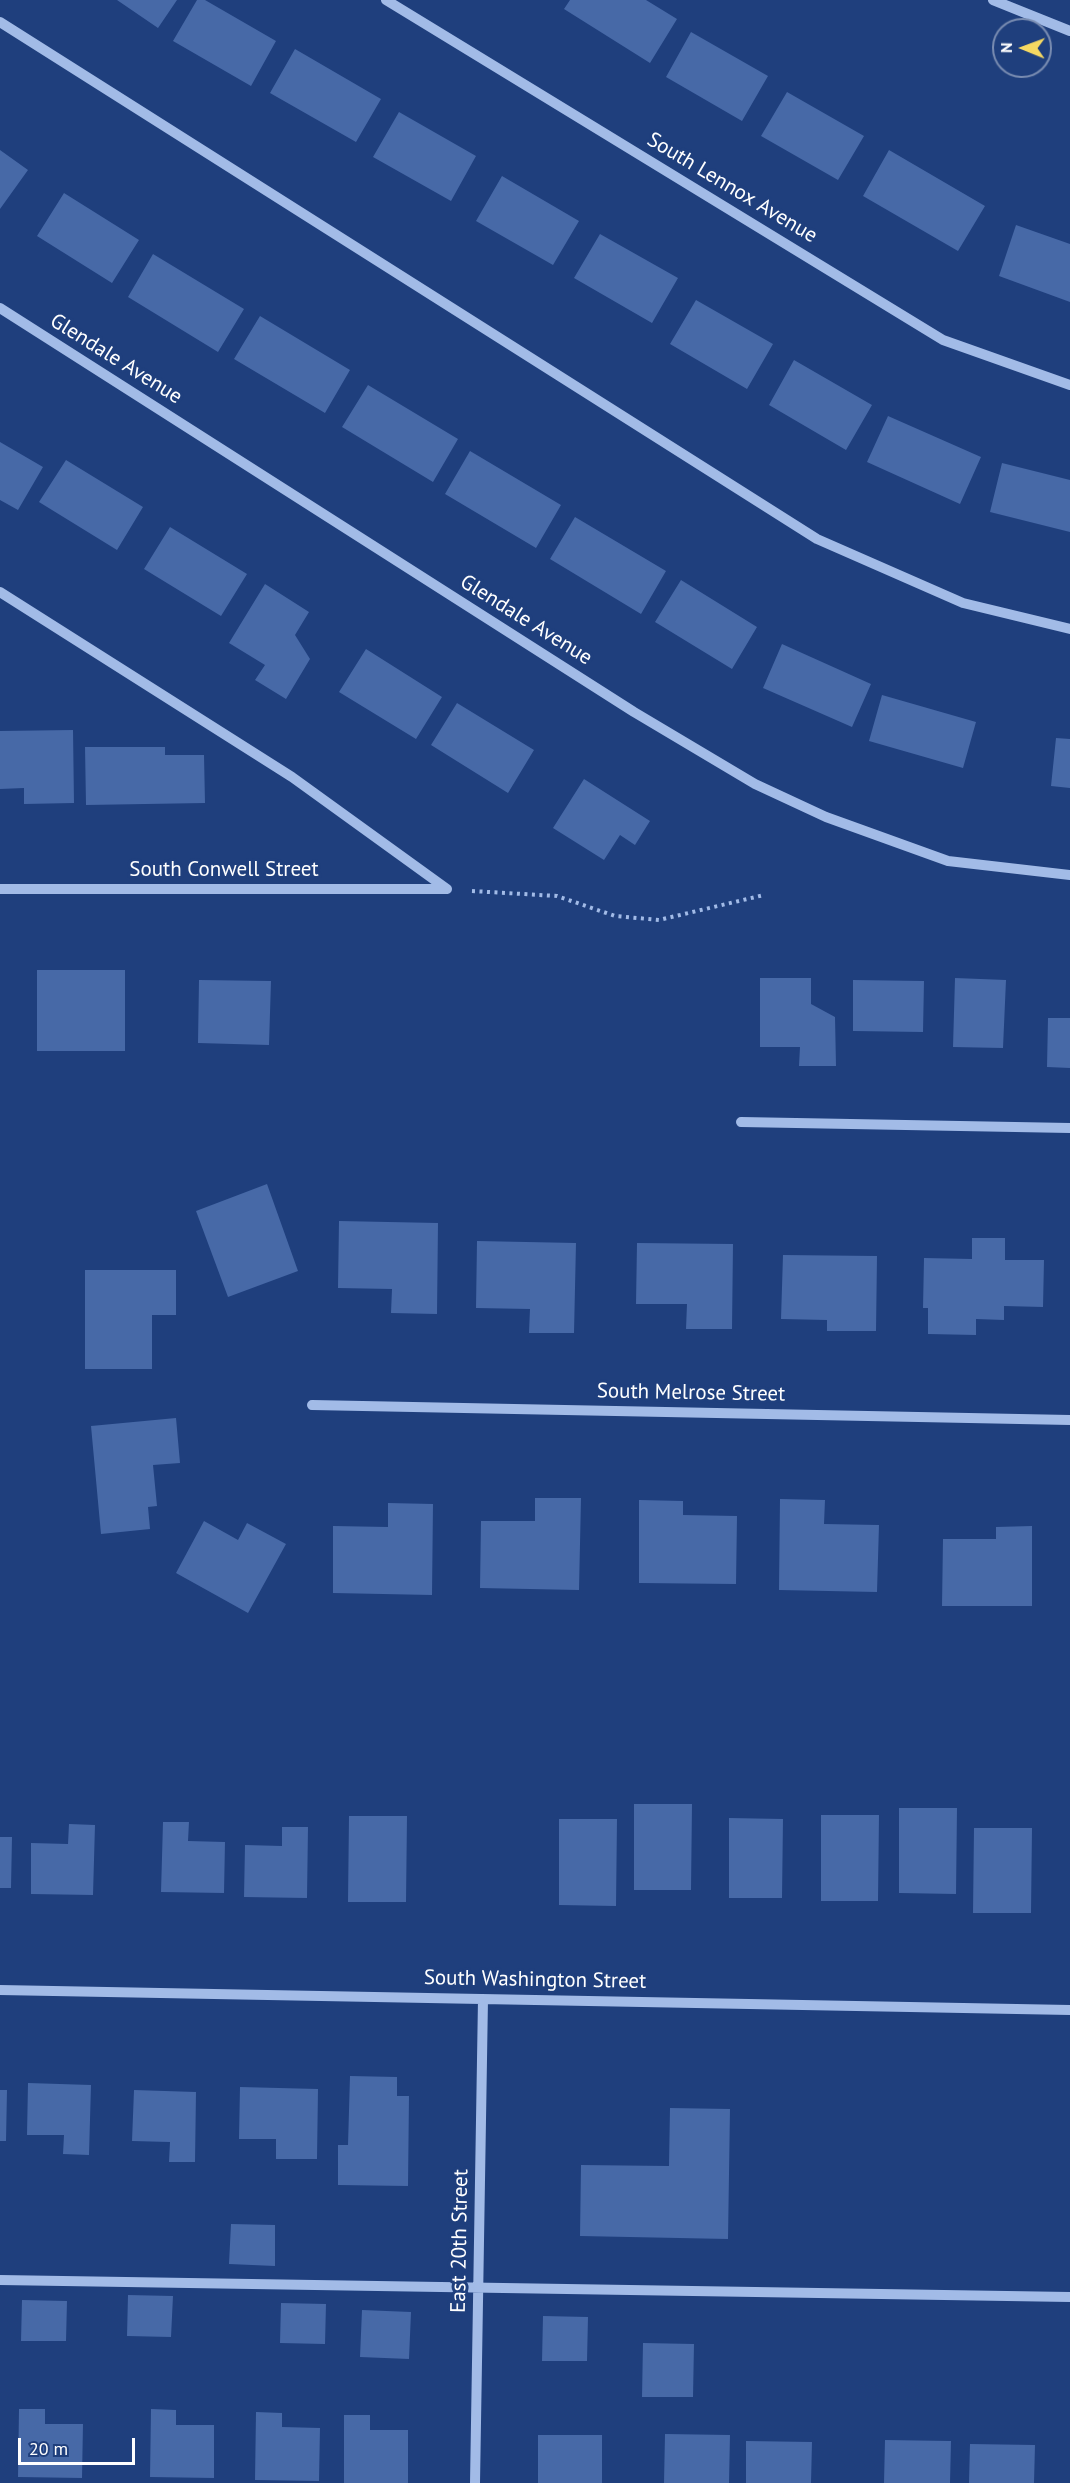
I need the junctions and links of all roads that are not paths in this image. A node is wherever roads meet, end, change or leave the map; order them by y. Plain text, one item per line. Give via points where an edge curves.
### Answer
1 (386, 0) edge
2 (993, 0) edge
3 (0, 22) edge
4 (1070, 32) edge
5 (0, 308) edge
6 (1070, 385) edge
7 (0, 592) edge
8 (1070, 629) edge
9 (1070, 875) edge
10 (0, 889) edge
11 (741, 1122) dead end
12 (1070, 1128) edge
13 (312, 1405) dead end
14 (1070, 1420) edge
15 (0, 1990) edge
16 (483, 1999) junction
17 (1070, 2010) edge
18 (0, 2280) edge
19 (478, 2287) junction
20 (1070, 2297) edge
21 (475, 2483) edge

1 - 6 street, South Lennox Avenue via 943,340
2 - 4 street
3 - 8 street via 817,539 963,603
5 - 9 street, Glendale Avenue via 634,712 755,784 826,817 948,861
7 - 10 street, South Conwell Street via 292,777 447,890
11 - 12 street
13 - 14 street, South Melrose Street
15 - 16 street, South Washington Street
16 - 17 street, South Washington Street
16 - 19 street, East 20th Street
18 - 19 street
19 - 20 street
19 - 21 street, East 20th Street

